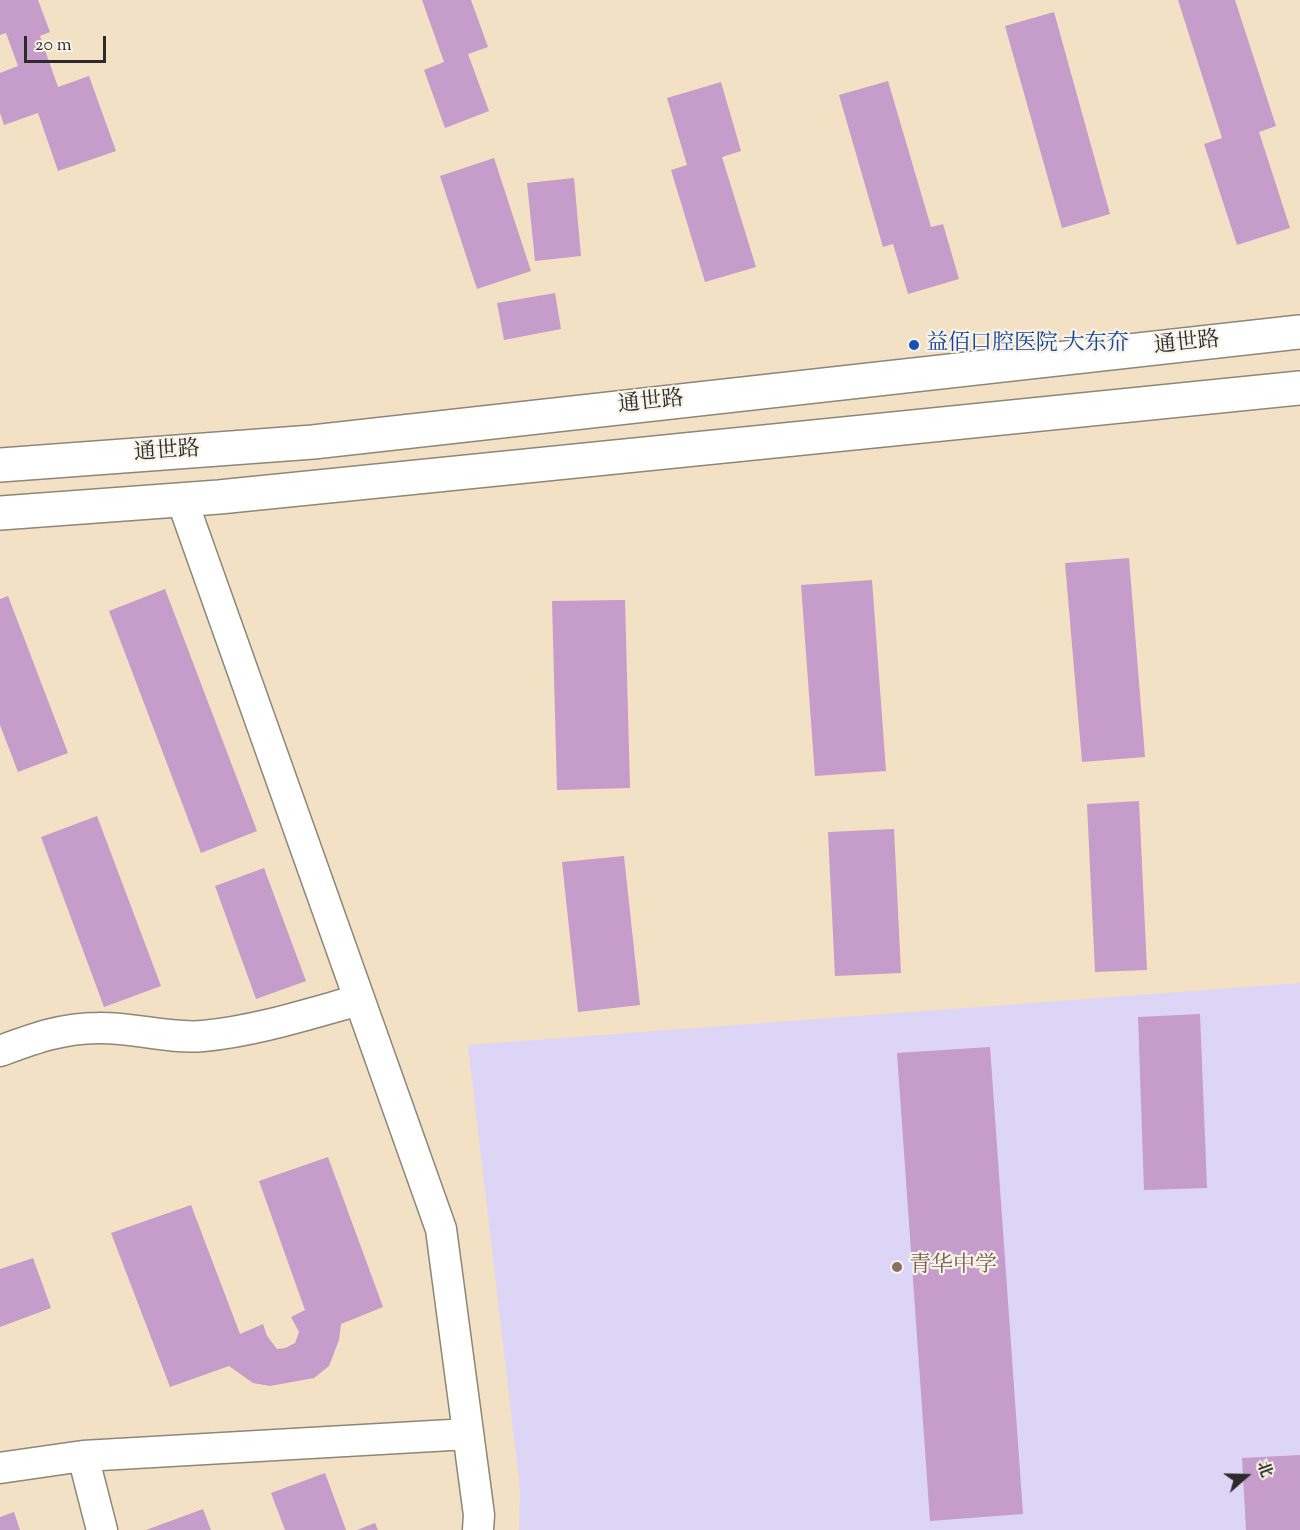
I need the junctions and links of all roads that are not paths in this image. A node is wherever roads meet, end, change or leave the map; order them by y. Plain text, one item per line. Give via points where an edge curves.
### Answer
1 (1300, 332) edge
2 (1300, 388) edge
3 (0, 465) edge
4 (182, 500) junction
5 (0, 513) edge
6 (359, 1000) junction
7 (0, 1051) edge
8 (468, 1434) junction
9 (83, 1456) junction
10 (0, 1468) edge
11 (102, 1530) edge
12 (478, 1530) edge

1 - 3 main road, 通世路 via 313,442
2 - 4 main road
4 - 5 main road
4 - 6 street
6 - 7 street via 250,1029 202,1036 171,1037 98,1028 62,1030
6 - 8 street via 441,1229
8 - 9 street
8 - 12 street
9 - 10 street
9 - 11 street

